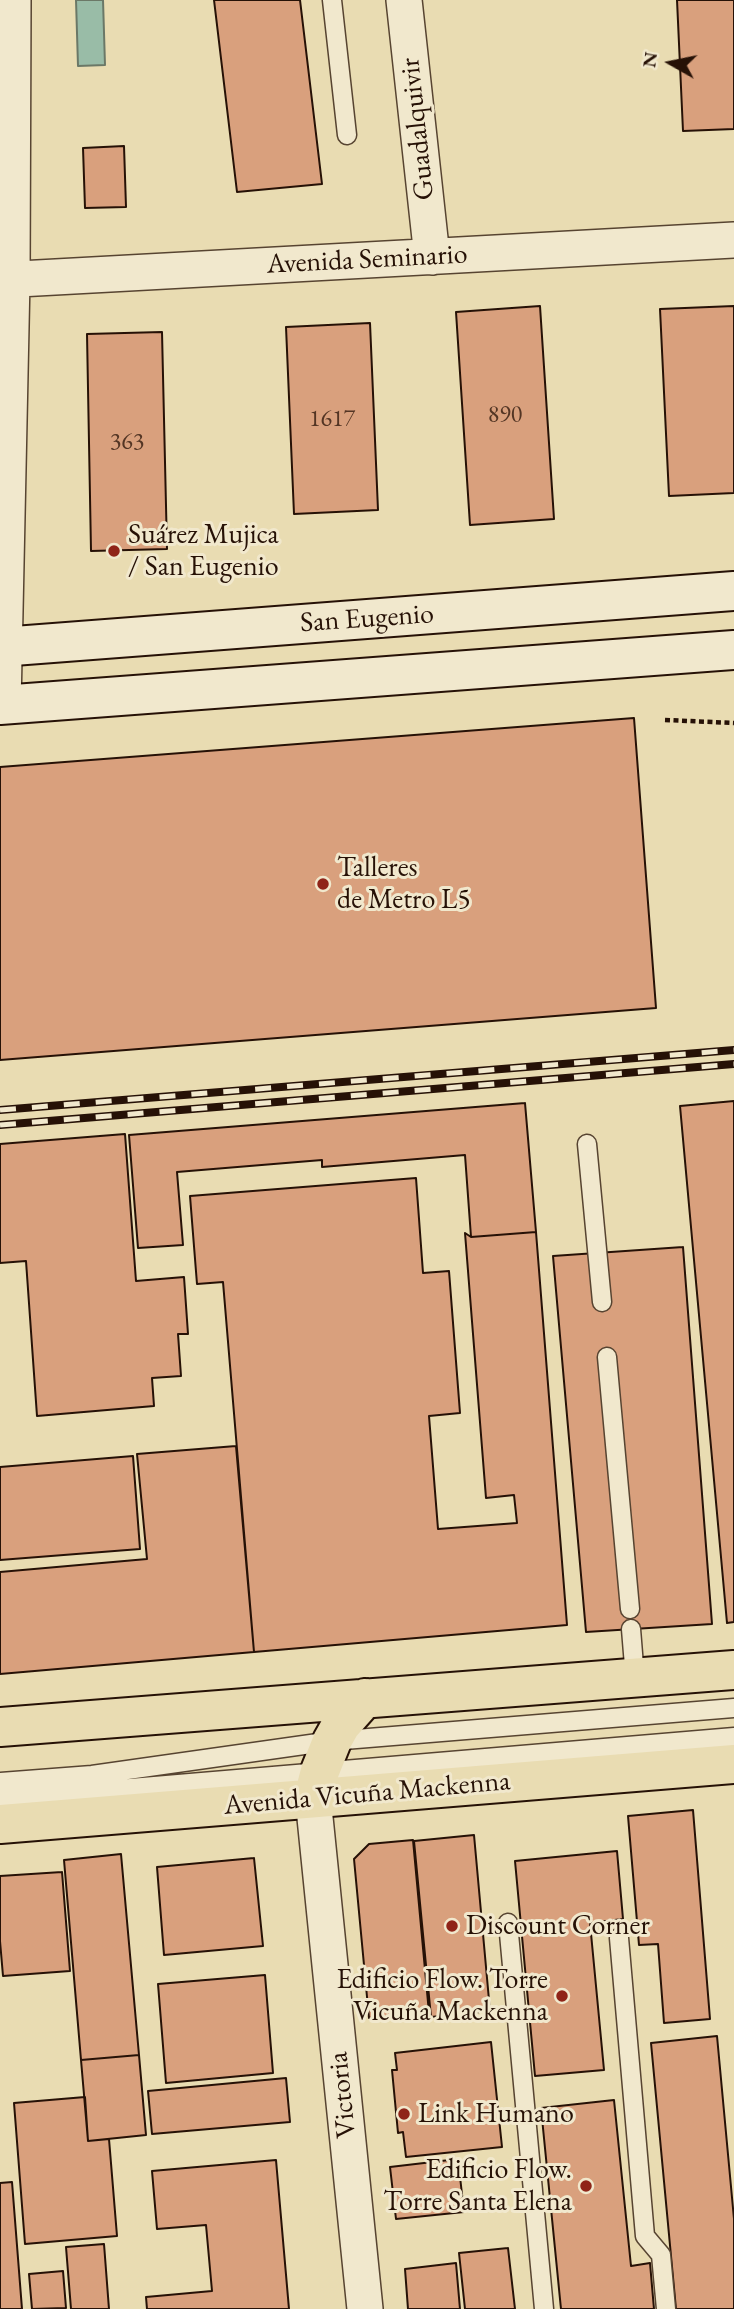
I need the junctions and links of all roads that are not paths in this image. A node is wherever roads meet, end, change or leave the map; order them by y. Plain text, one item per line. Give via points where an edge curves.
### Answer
1 (13, 0) edge
2 (332, 0) edge
3 (404, 0) edge
4 (6, 46) edge
5 (347, 135) dead end
6 (734, 240) edge
7 (432, 257) junction
8 (6, 280) edge
9 (734, 592) edge
10 (365, 619) junction
11 (2, 647) edge
12 (734, 650) edge
13 (371, 677) junction
14 (2, 705) edge
15 (587, 1144) dead end
16 (601, 1302) dead end
17 (607, 1357) dead end
18 (630, 1609) dead end
19 (631, 1629) dead end
20 (734, 1670) edge
21 (635, 1678) junction
22 (365, 1699) junction
23 (734, 1708) edge
24 (0, 1727) edge
25 (734, 1737) edge
26 (734, 1764) edge
27 (321, 1770) junction
28 (0, 1782) edge
29 (0, 1799) edge
30 (0, 1825) edge
31 (508, 1923) dead end
32 (619, 1938) dead end
33 (365, 2309) edge
34 (544, 2309) edge
35 (666, 2309) edge

1 - 4 street
2 - 5 lane
3 - 7 street, Guadalquivir
4 - 8 street
6 - 7 street, Avenida Seminario
7 - 8 street, Avenida Seminario
8 - 11 street
9 - 10 main road, San Eugenio
10 - 11 main road, San Eugenio
10 - 13 main road
11 - 14 street
12 - 13 main road, San Eugenio
13 - 14 main road, San Eugenio
15 - 16 lane
17 - 18 lane
19 - 21 lane
20 - 21 main road
21 - 22 main road
22 - 24 main road
22 - 27 main road via 341,1725
23 - 27 lane
25 - 27 lane
26 - 27 main road, Avenida Vicuña Mackenna
27 - 28 lane via 92,1775
27 - 29 lane
27 - 30 main road, Avenida Vicuña Mackenna
27 - 33 street, Victoria
31 - 34 lane
32 - 35 lane via 645,2236 660,2255

